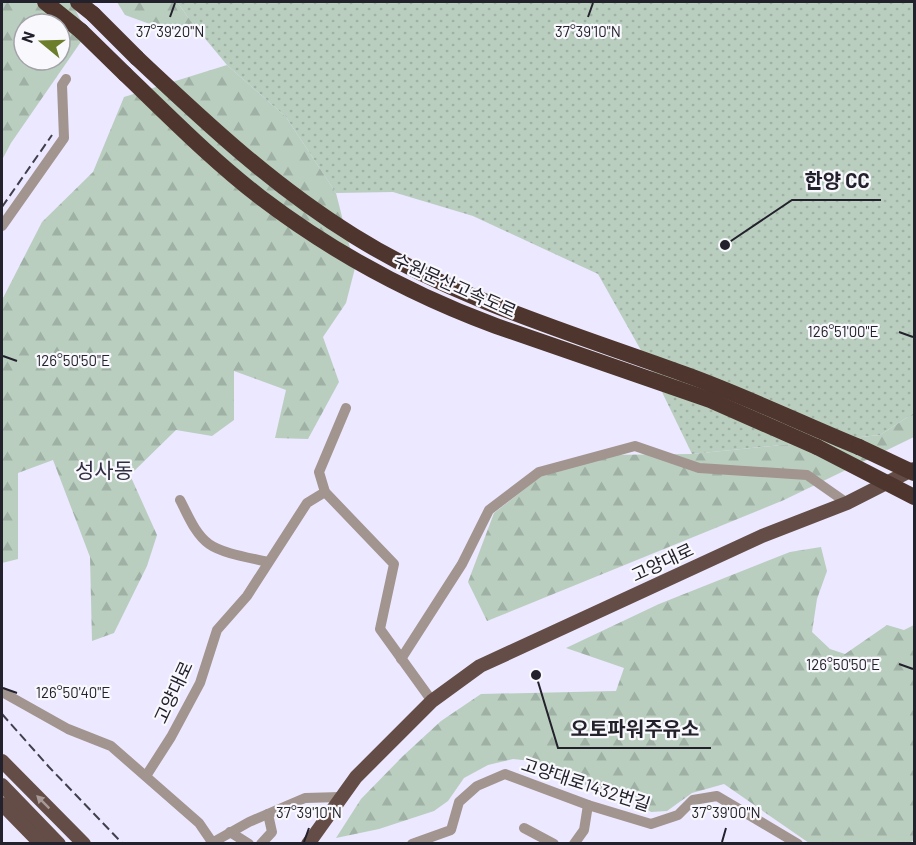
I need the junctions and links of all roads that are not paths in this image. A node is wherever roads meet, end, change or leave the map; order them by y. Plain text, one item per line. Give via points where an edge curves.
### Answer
1 (45, 2) edge
2 (78, 2) edge
3 (66, 79) dead end
4 (2, 226) edge
5 (346, 408) dead end
6 (915, 471) edge
7 (324, 492) junction
8 (915, 497) edge
9 (180, 500) dead end
10 (847, 503) junction
11 (268, 562) junction
12 (400, 659) junction
13 (2, 692) edge
14 (432, 701) junction
15 (2, 761) edge
16 (146, 776) junction
17 (2, 785) edge
18 (341, 797) junction
19 (2, 804) edge
20 (588, 805) junction
21 (268, 814) junction
22 (524, 828) dead end
23 (230, 832) junction
24 (41, 843) edge
25 (59, 843) edge
26 (84, 843) edge
27 (211, 843) edge
28 (249, 843) edge
29 (261, 843) edge
30 (308, 843) edge
31 (412, 843) edge
32 (554, 843) edge
33 (574, 843) edge
34 (798, 843) edge

1 - 8 highway, 수원문산고속도로, bridge via 259,196 291,220 401,285 460,313 710,400 818,447
2 - 6 highway, 수원문산고속도로, bridge via 268,176 308,206 402,263 495,305 686,375
3 - 4 street via 62,85 64,138
5 - 7 street via 319,472
6 - 10 main road, 고양대로
7 - 11 street, 고양대로 via 307,503
7 - 12 street via 394,564 380,629
9 - 11 street via 192,524 209,544
10 - 12 street via 807,475 699,468 635,446 539,472 489,510 462,564
10 - 14 main road, 고양대로 via 734,549 480,666
11 - 16 street, 고양대로 via 247,596 217,630 200,683
12 - 14 street
13 - 16 street via 68,729 111,746
14 - 18 main road, 고양대로
26 -> 15 main road
16 - 27 street via 199,823
17 - 25 main road
18 - 21 street via 305,798
18 - 30 main road, 고양대로
19 - 24 main road
20 - 31 street, 고양대로1432번길 via 505,774 477,786 459,802 451,830
20 - 33 street via 584,830
20 - 34 street, 고양대로1432번길 via 651,824 678,814 693,800 717,796
21 - 23 street
21 - 29 street via 272,831
22 - 32 street
23 - 27 street
23 - 28 street

